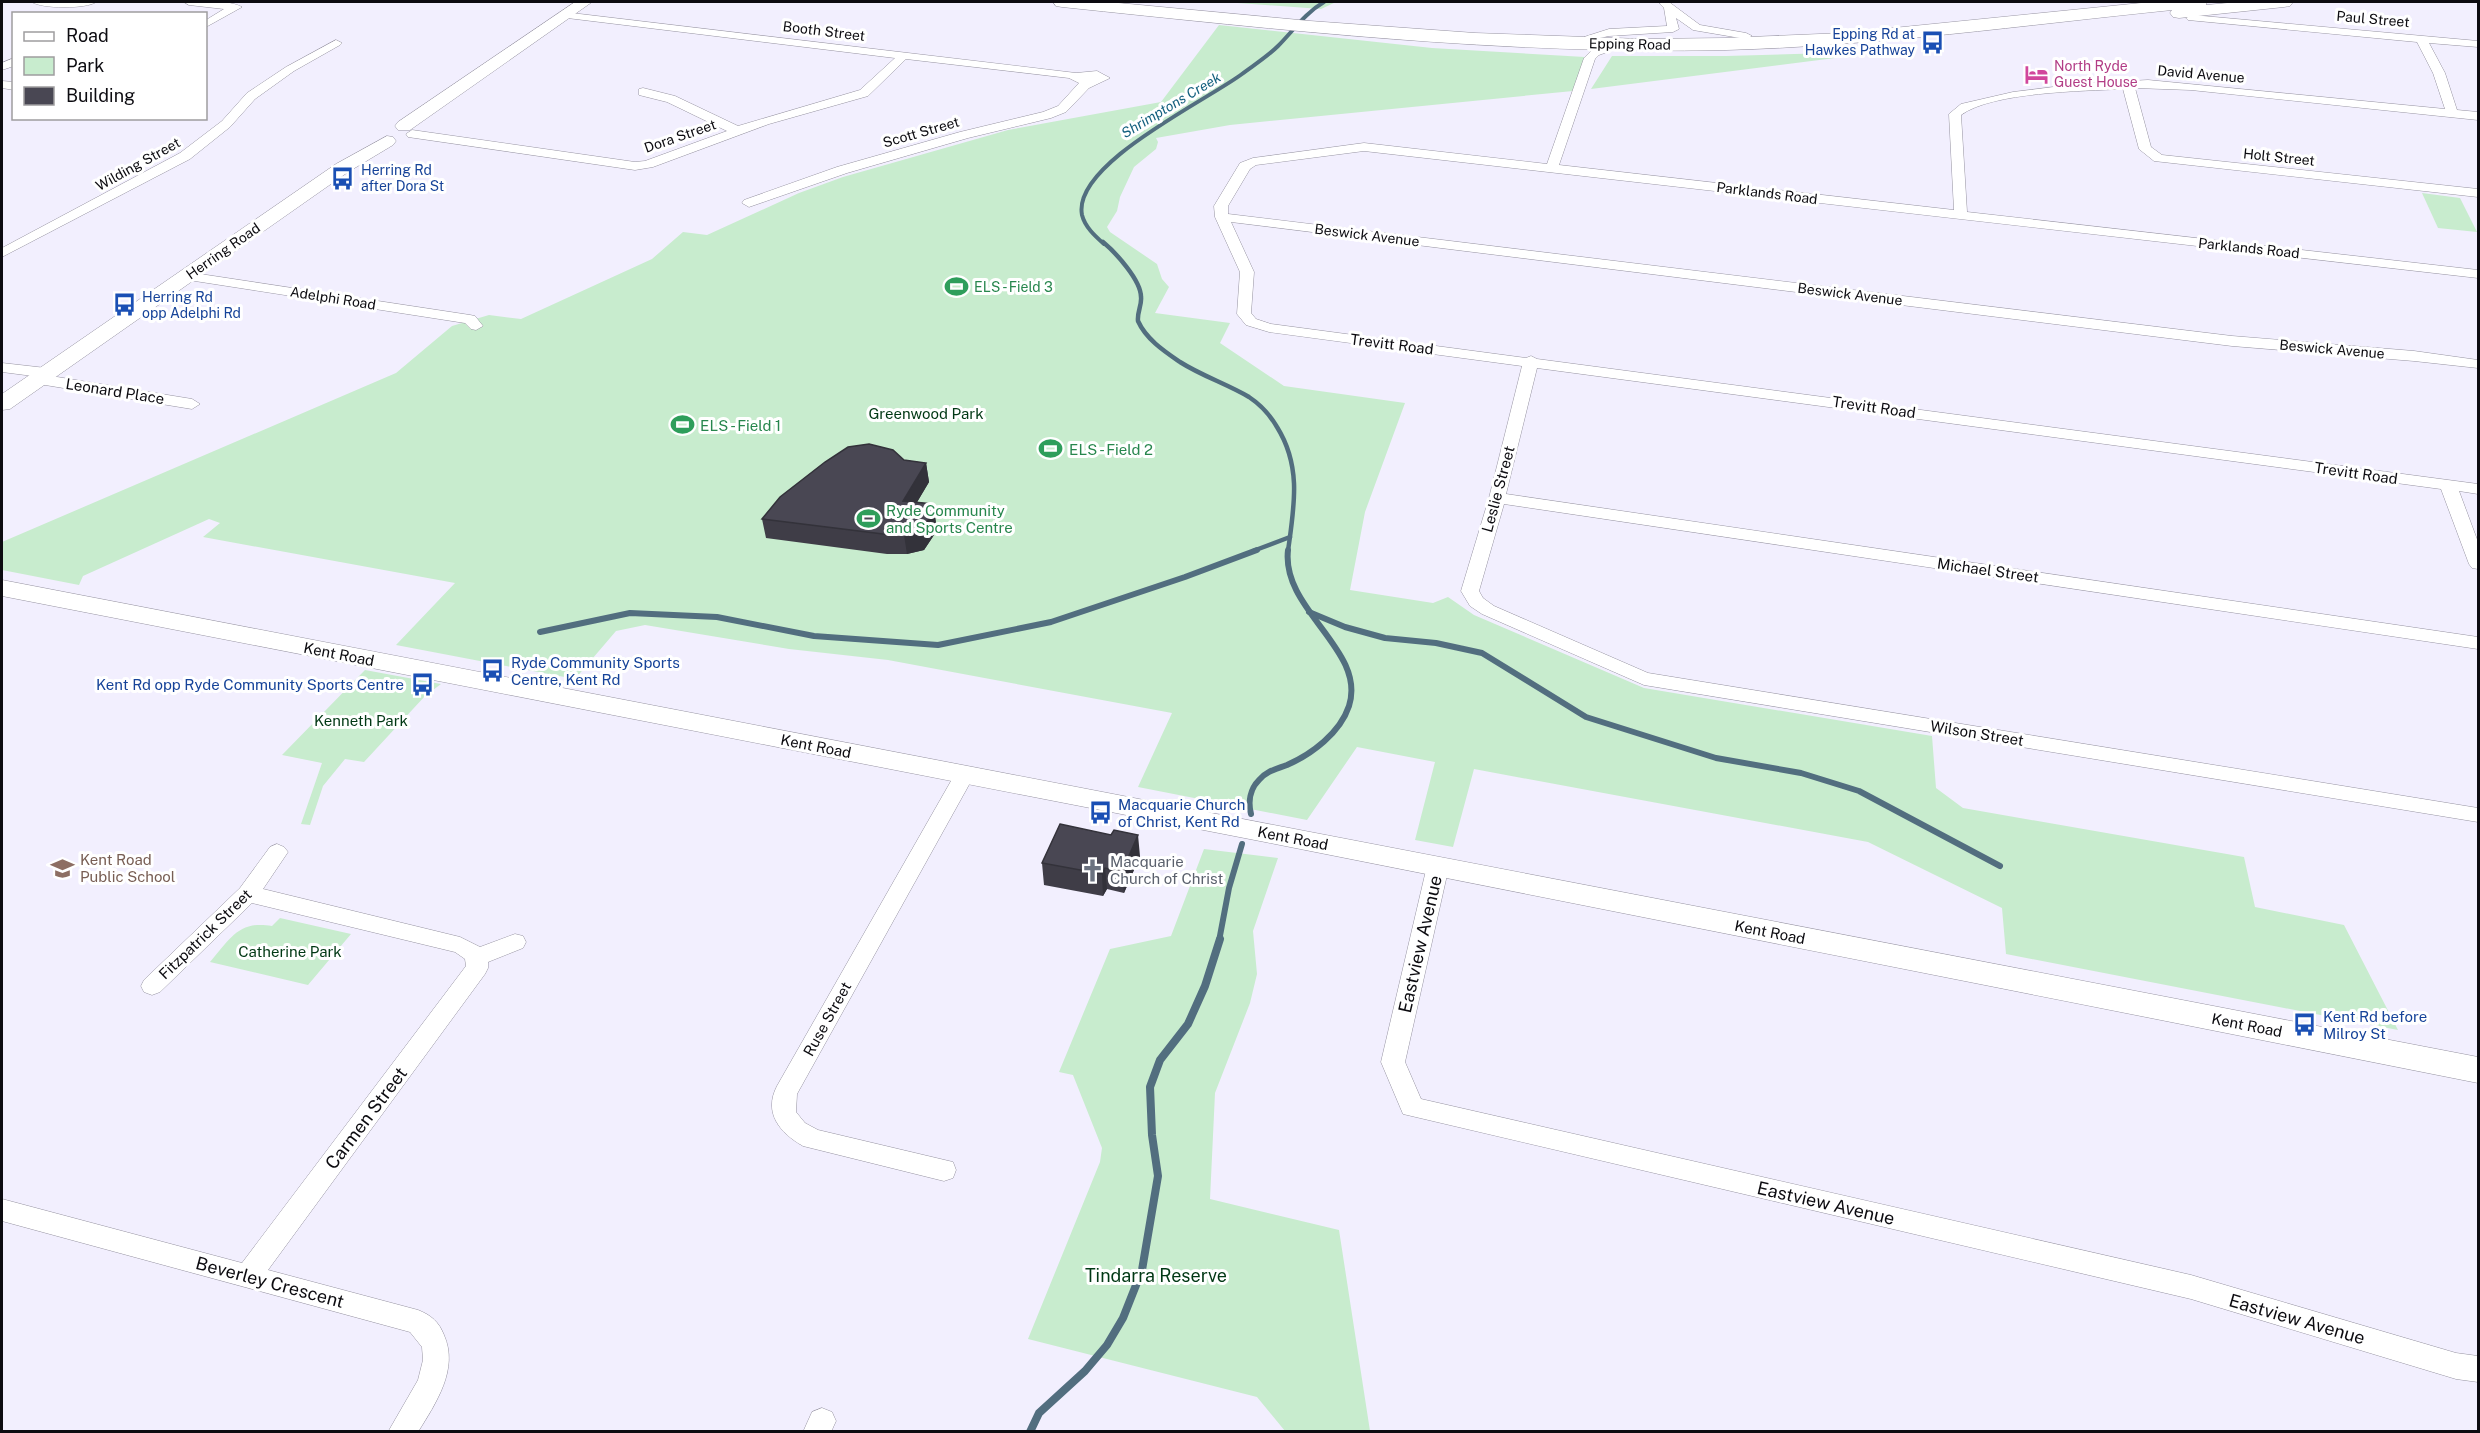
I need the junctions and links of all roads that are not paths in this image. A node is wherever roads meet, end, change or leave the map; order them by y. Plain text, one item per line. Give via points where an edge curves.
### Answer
1 (37, 2) edge
2 (91, 2) edge
3 (189, 2) edge
4 (584, 2) edge
5 (1062, 2) edge
6 (1166, 2) edge
7 (2094, 2) edge
8 (2122, 2) edge
9 (2284, 2) edge
10 (1665, 5) edge
11 (2196, 10) edge
12 (2032, 12) junction
13 (563, 15) junction
14 (1273, 19) junction
15 (207, 23) edge
16 (1346, 26) junction
17 (1746, 36) junction
18 (1590, 37) junction
19 (2421, 39) junction
20 (336, 43) dead end
21 (1620, 44) junction
22 (1726, 44) junction
23 (2478, 44) edge
24 (903, 56) junction
25 (1081, 79) joint
26 (2128, 86) junction
27 (643, 92) dead end
28 (2452, 113) junction
29 (2478, 116) edge
30 (408, 130) junction
31 (738, 131) junction
32 (1552, 168) junction
33 (2478, 193) edge
34 (749, 203) dead end
35 (1962, 216) junction
36 (1222, 217) junction
37 (2, 253) edge
38 (2478, 274) edge
39 (187, 276) junction
40 (476, 326) dead end
41 (1531, 361) junction
42 (2478, 364) edge
43 (2, 368) edge
44 (42, 376) junction
45 (2, 404) edge
46 (192, 404) dead end
47 (2448, 485) junction
48 (2478, 489) edge
49 (1497, 498) junction
50 (2478, 564) edge
51 (2, 588) edge
52 (1488, 610) joint
53 (2478, 643) edge
54 (964, 774) junction
55 (2478, 815) edge
56 (277, 852) dead end
57 (1438, 866) junction
58 (248, 894) junction
59 (515, 942) dead end
60 (477, 957) junction
61 (152, 986) dead end
62 (2478, 1070) edge
63 (944, 1170) dead end
64 (2, 1210) edge
65 (248, 1276) junction
66 (2478, 1369) edge
67 (402, 1431) edge

1 - 2 street
3 - 15 street via 236,7
4 - 13 street
5 - 14 main road, Epping Road
6 - 14 main road, Epping Road
7 - 12 main road
8 - 12 main road, Epping Road
9 - 22 main road via 1946,38 1784,48
10 - 17 street via 1697,28
10 - 18 street via 1673,29 1602,32
11 - 19 street, Paul Street
11 - 22 main road, Epping Road
12 - 17 main road, Epping Road via 1886,28
13 - 24 street, Booth Street
13 - 30 street
14 - 16 main road, Epping Road
16 - 18 main road, Epping Road
16 - 21 main road, Epping Road via 1466,39
17 - 18 main road, Epping Road
19 - 23 street, Paul Street
19 - 28 street via 2439,74
20 - 37 street, Wilding Street via 251,96 219,130 185,156
21 - 22 main road, Epping Road
21 - 32 street via 1592,55
24 - 25 street, Booth Street
24 - 31 street, Dora Street via 864,93
25 - 34 street, Scott Street via 1062,109 1047,115 854,166
26 - 28 street, David Avenue via 2167,85
26 - 33 street, Holt Street via 2145,148 2159,158
26 - 35 street, David Avenue via 2018,94 1981,100 1957,109 1954,114
27 - 31 street via 671,99
28 - 29 street, David Avenue
30 - 31 street, Dora Street via 635,166 660,162
30 - 39 street, Herring Road via 404,139 387,141 342,168
32 - 35 street, Parklands Road
32 - 36 street, Parklands Road via 1364,147 1263,159 1245,166 1221,206
35 - 38 street, Parklands Road
36 - 41 street, Trevitt Road via 1247,272 1244,314 1251,322 1269,328
36 - 42 street, Beswick Avenue via 2232,341
39 - 40 street, Adelphi Road via 470,319
39 - 44 street, Herring Road
41 - 47 street, Trevitt Road
41 - 49 street, Leslie Street
43 - 44 street, Leonard Place
44 - 45 street, Herring Road
44 - 46 street, Leonard Place
47 - 48 street, Trevitt Road
47 - 50 street
49 - 52 street, Leslie Street via 1470,591 1476,602
49 - 53 street, Michael Street
51 - 54 street, Kent Road
52 - 55 street, Wilson Street via 1644,679
54 - 57 street, Kent Road
54 - 63 street, Ruse Street via 785,1093 784,1115 796,1130 812,1139
56 - 58 street, Fitzpatrick Street
57 - 62 street, Kent Road
57 - 66 street, Eastview Avenue via 1393,1062 1412,1107 2191,1287 2456,1366
58 - 60 street via 460,945
58 - 61 street, Fitzpatrick Street
59 - 60 street
60 - 65 street, Carmen Street via 472,978
64 - 65 street, Beverley Crescent
65 - 67 street, Beverley Crescent via 418,1322 432,1336 437,1360 428,1389

